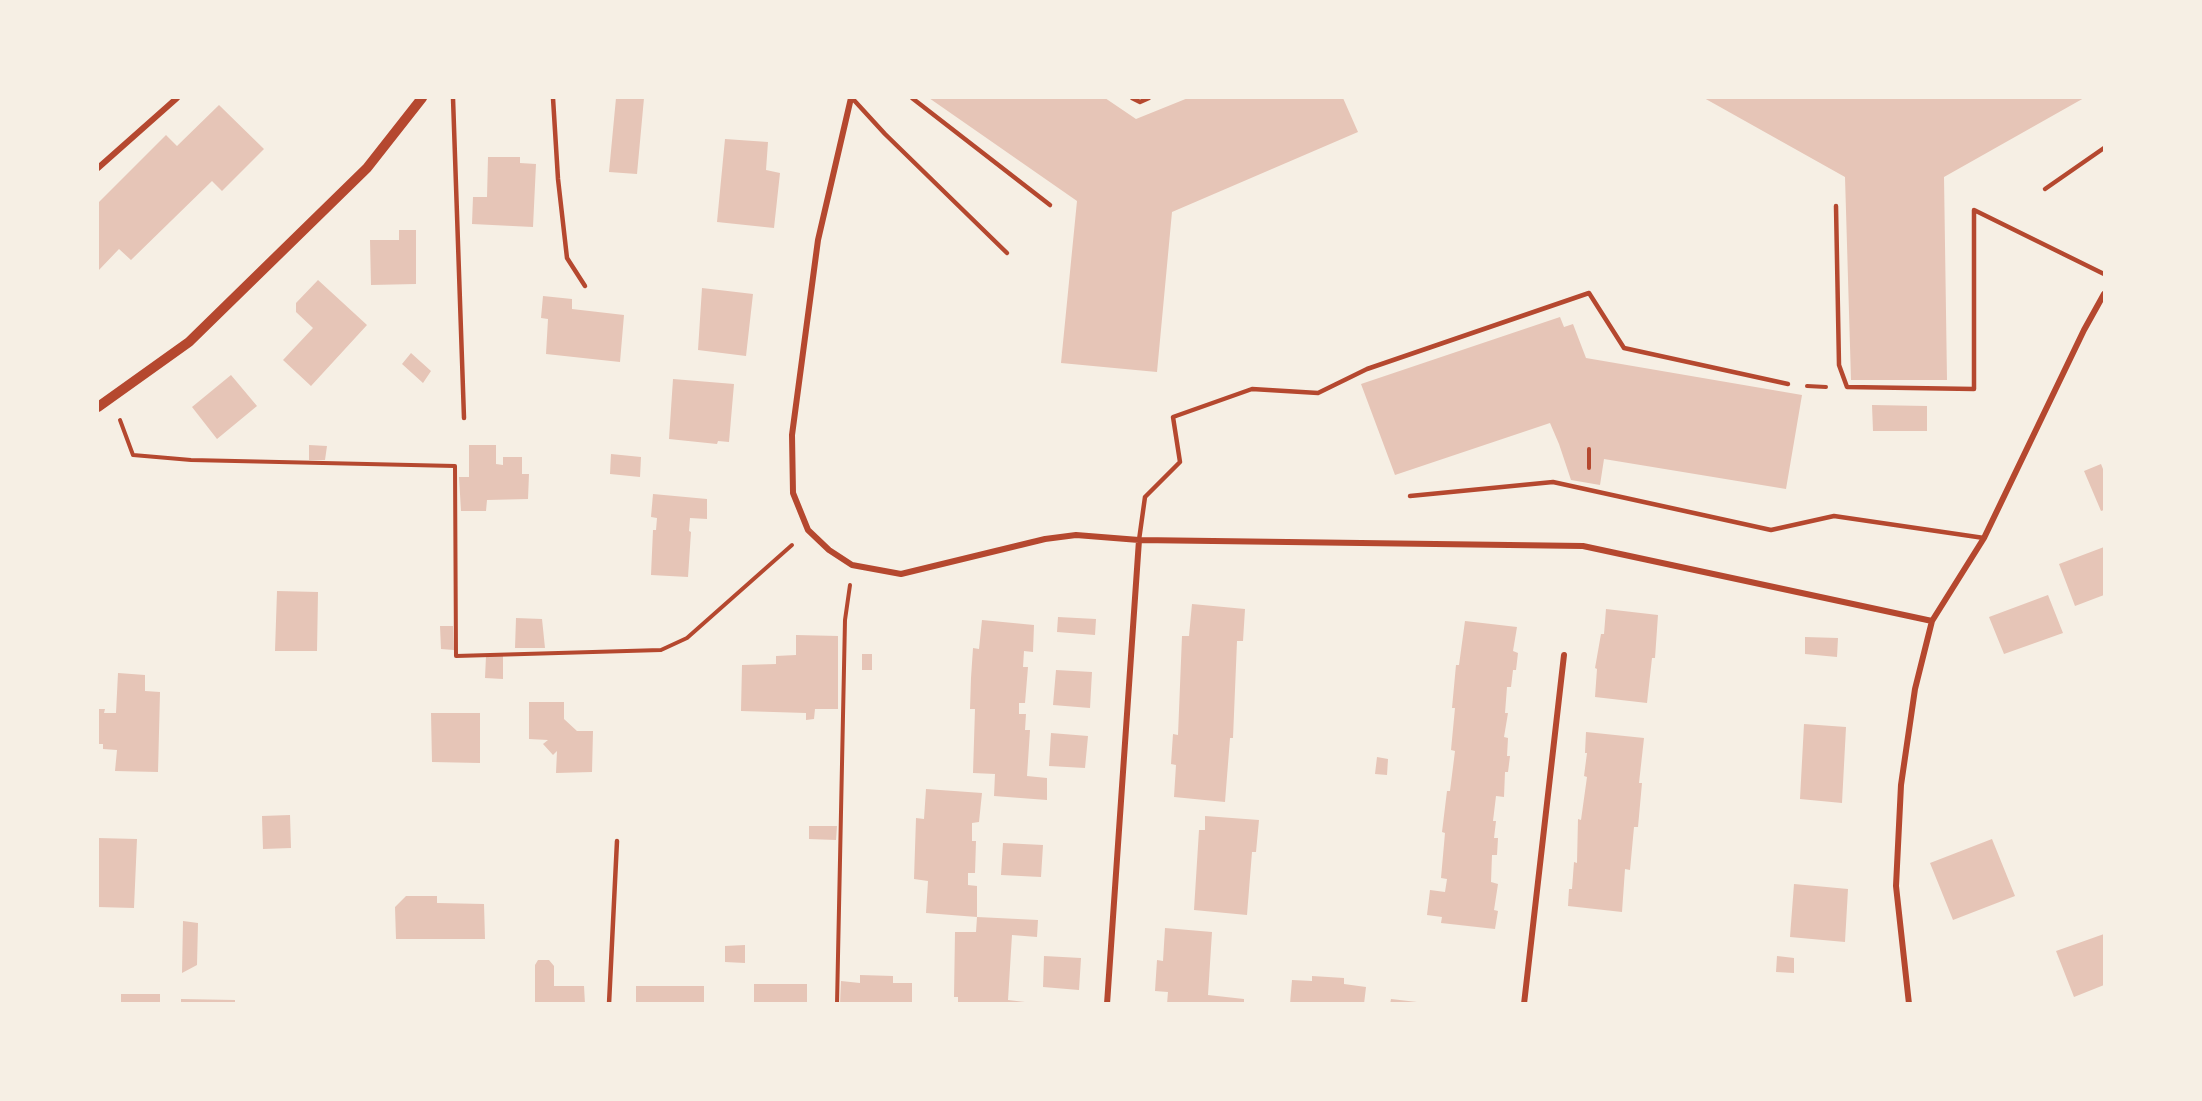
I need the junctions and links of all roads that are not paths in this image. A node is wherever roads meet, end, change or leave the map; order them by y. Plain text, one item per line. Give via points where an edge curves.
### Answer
1 (177, 98) edge
2 (422, 98) edge
3 (453, 98) edge
4 (553, 98) edge
5 (852, 98) edge
6 (912, 98) edge
7 (1132, 98) edge
8 (1149, 98) edge
9 (2104, 148) edge
10 (98, 168) edge
11 (2045, 189) dead end
12 (1050, 205) dead end
13 (1836, 206) dead end
14 (1006, 253) dead end
15 (2104, 274) edge
16 (585, 286) dead end
17 (2104, 294) edge
18 (1788, 384) road end
19 (98, 407) edge
20 (464, 418) dead end
21 (1410, 496) dead end
22 (1984, 538) junction
23 (1139, 540) junction
24 (1932, 621) junction
25 (1564, 655) dead end
26 (617, 841) dead end
27 (609, 1004) edge
28 (1107, 1004) edge
29 (1524, 1004) edge
30 (1909, 1004) edge

1 - 10 street
2 - 19 street via 367,168 189,342
3 - 20 lane
4 - 16 lane via 567,258
5 - 14 lane
5 - 23 street via 818,240 792,435 793,493 808,530 852,565 901,574 1045,539 1076,535
6 - 12 lane
7 - 8 lane via 1140,102
9 - 11 lane
13 - 15 lane via 1839,365 1847,387 1974,389 1974,210
17 - 22 street
18 - 23 lane via 1624,348 1589,293 1367,369 1318,393 1252,389 1173,417 1180,462 1145,497
21 - 22 lane via 1552,482 1771,530 1834,516
22 - 24 street
23 - 24 street via 1583,546
23 - 28 street
24 - 30 street via 1915,689 1901,785 1896,886
25 - 29 street
26 - 27 lane

